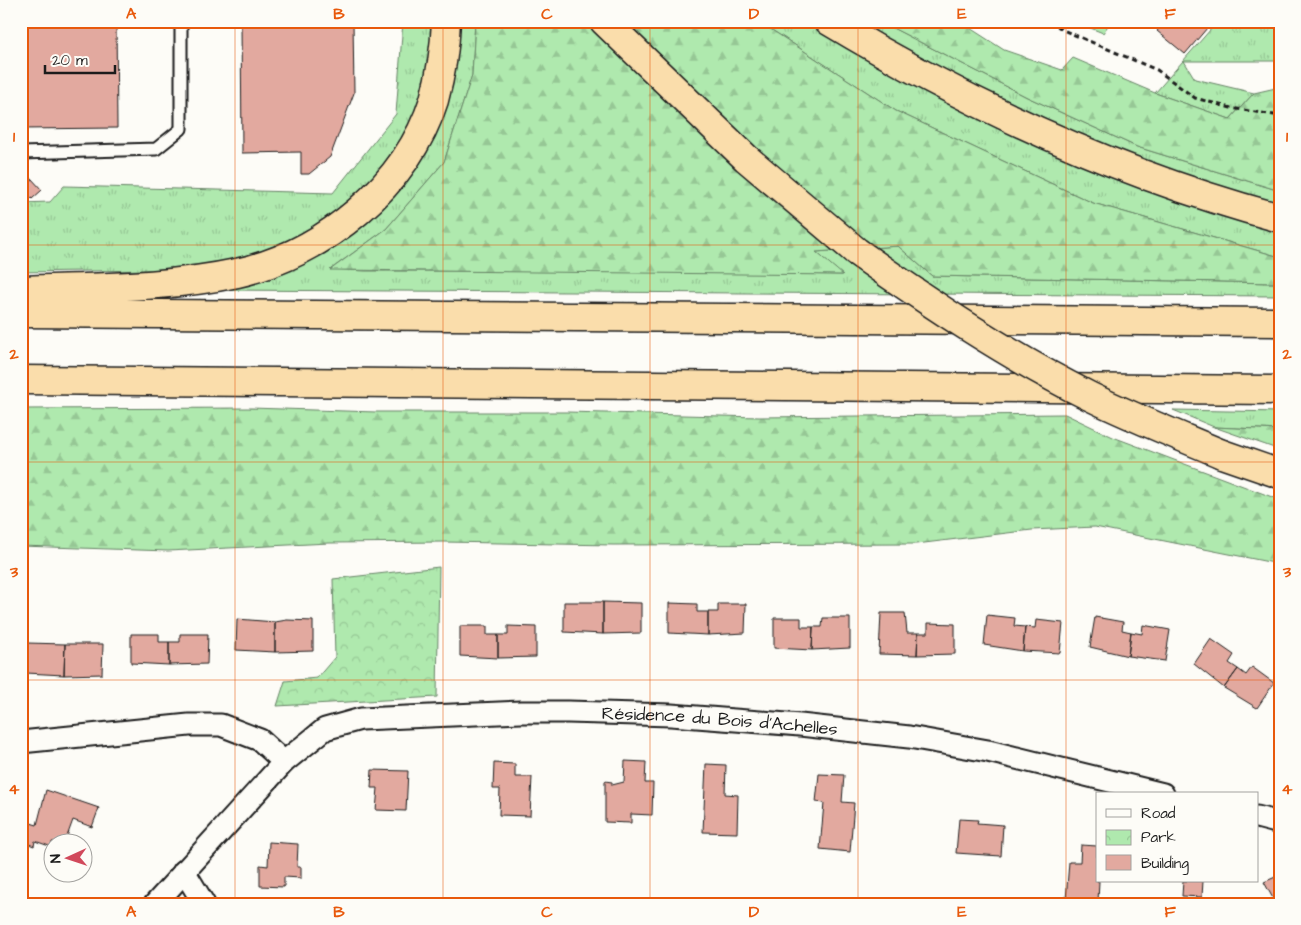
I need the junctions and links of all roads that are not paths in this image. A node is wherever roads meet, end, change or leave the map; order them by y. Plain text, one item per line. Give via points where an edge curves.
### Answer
1 (181, 21) edge
2 (446, 21) edge
3 (604, 21) edge
4 (829, 21) edge
5 (21, 152) edge
6 (1280, 218) edge
7 (21, 290) edge
8 (21, 313) edge
9 (1280, 322) edge
10 (21, 380) edge
11 (1280, 390) edge
12 (1280, 474) edge
13 (21, 742) edge
14 (284, 762) junction
15 (1155, 792) edge
16 (1258, 817) edge
17 (1280, 822) edge
18 (184, 871) junction
19 (155, 904) edge
20 (204, 904) edge

1 - 5 lane via 181,129 156,149
2 - 7 highway via 440,73 422,130 381,188 356,213 324,237 287,257 208,278
3 - 12 highway, bridge via 746,158 857,252 962,324 1051,376 1129,415
4 - 6 highway via 921,75 1026,128 1209,198
8 - 9 highway
10 - 11 highway
13 - 14 street via 189,725 221,725 260,740
14 - 15 street, Résidence du Bois d'Achelles via 325,729 361,719 521,712 614,713 743,720 909,737 988,751
14 - 18 street, Résidence du Bois d'Achelles
16 - 17 street
18 - 19 street, Résidence du Bois d'Achelles
18 - 20 street

